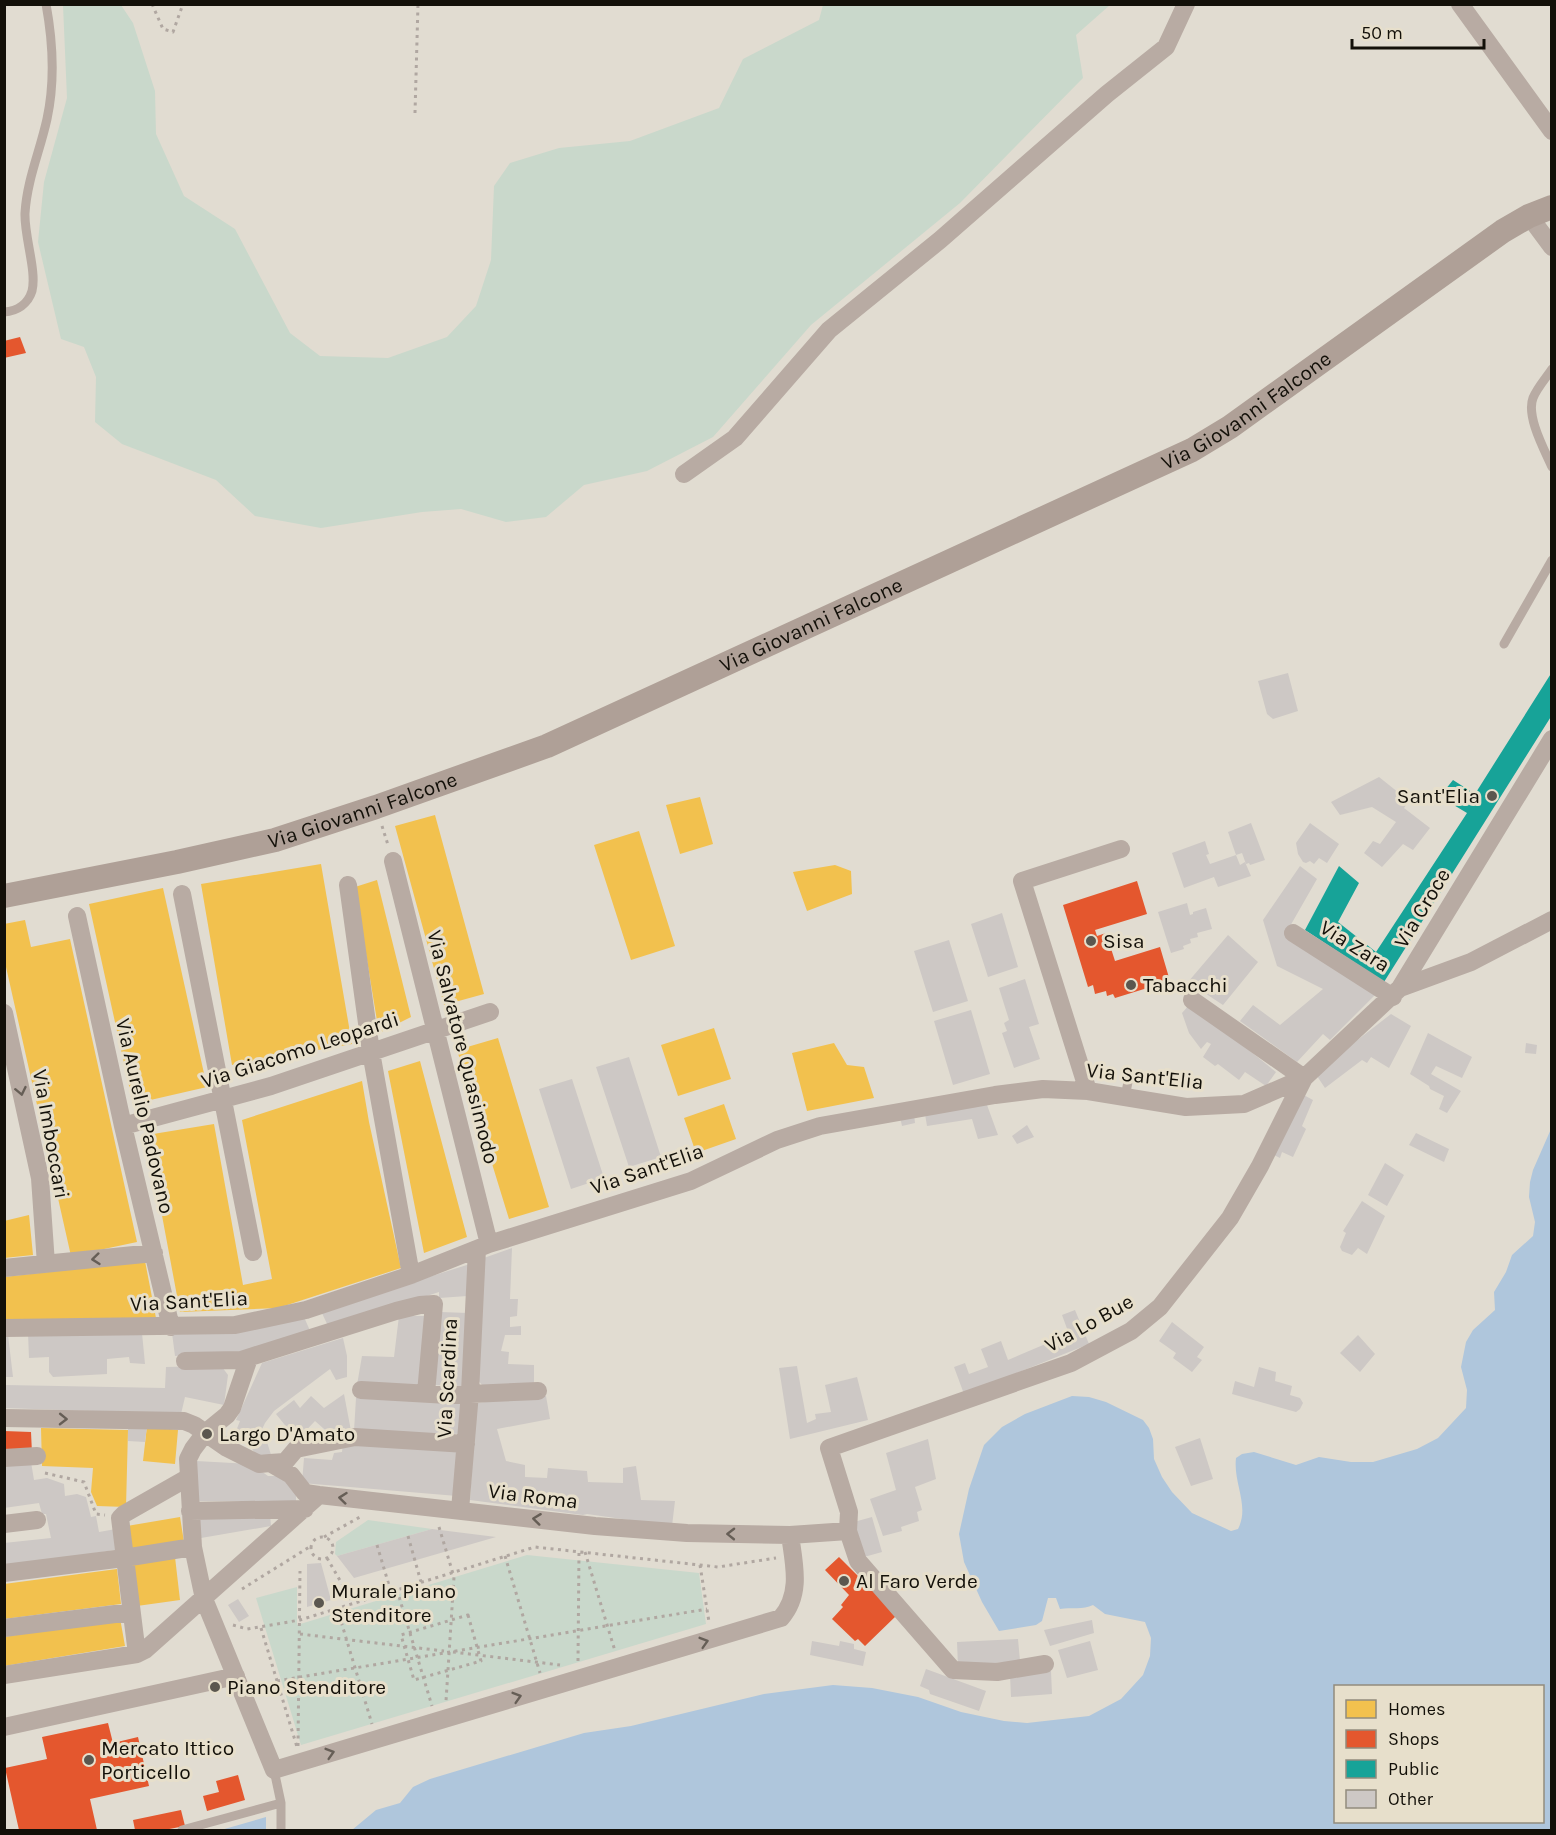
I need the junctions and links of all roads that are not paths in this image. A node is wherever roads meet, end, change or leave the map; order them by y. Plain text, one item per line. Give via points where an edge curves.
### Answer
1 (46, 4) edge
2 (1186, 4) edge
3 (1460, 4) edge
4 (1551, 131) edge
5 (1551, 207) edge
6 (1529, 216) junction
7 (1551, 247) edge
8 (4, 312) edge
9 (1551, 369) edge
10 (1551, 467) edge
11 (684, 474) dead end
12 (1551, 560) edge
13 (1504, 644) dead end
14 (1551, 739) edge
15 (1121, 849) dead end
16 (393, 861) road end
17 (348, 885) dead end
18 (182, 894) dead end
19 (4, 896) edge
20 (77, 916) dead end
21 (1551, 920) edge
22 (1293, 933) dead end
23 (1397, 992) junction
24 (1192, 1000) dead end
25 (490, 1012) dead end
26 (4, 1013) edge
27 (436, 1030) junction
28 (371, 1052) junction
29 (1129, 1077) dead end
30 (1304, 1078) junction
31 (1088, 1091) junction
32 (1125, 1097) junction
33 (223, 1099) junction
34 (123, 1126) junction
35 (483, 1247) junction
36 (154, 1252) junction
37 (253, 1252) dead end
38 (46, 1264) junction
39 (4, 1268) edge
40 (411, 1275) junction
41 (171, 1327) junction
42 (4, 1328) edge
43 (249, 1358) junction
44 (186, 1361) dead end
45 (361, 1390) dead end
46 (538, 1391) dead end
47 (470, 1392) junction
48 (426, 1393) junction
49 (4, 1418) edge
50 (205, 1433) junction
51 (466, 1444) junction
52 (37, 1456) road end
53 (4, 1458) edge
54 (270, 1463) junction
55 (189, 1477) junction
56 (319, 1495) junction
57 (305, 1509) junction
58 (460, 1510) junction
59 (190, 1511) junction
60 (37, 1520) dead end
61 (4, 1524) edge
62 (848, 1531) junction
63 (790, 1535) junction
64 (193, 1547) junction
65 (124, 1558) junction
66 (4, 1573) edge
67 (204, 1599) junction
68 (131, 1612) junction
69 (4, 1628) edge
70 (137, 1654) junction
71 (1045, 1664) dead end
72 (4, 1675) edge
73 (236, 1676) junction
74 (4, 1727) edge
75 (274, 1770) junction
76 (281, 1803) junction
77 (182, 1830) edge
78 (281, 1830) edge

1 - 8 lane via 52,90 26,197 25,216 33,289 24,304
2 - 11 street via 1166,47 829,330 735,438
3 - 4 street
5 - 6 street, Via Giovanni Falcone
6 - 7 street
6 - 19 street, Via Giovanni Falcone via 1192,450 547,746 275,840
9 - 10 lane via 1531,406
12 - 13 lane
14 - 23 street, Via Croce
15 - 31 street via 1022,881
16 - 27 street, Via Salvatore Quasimodo
17 - 28 street
18 - 33 street
20 - 34 street, Via Aurelio Padovano
21 - 23 street via 1471,963
22 - 23 street, Via Zara
23 - 30 street, Via Croce
24 - 30 street
25 - 27 street, Via Giacomo Leopardi
26 -> 38 street, Via Imboccari via 40,1178
27 - 28 street, Via Giacomo Leopardi
27 - 35 street, Via Salvatore Quasimodo
28 - 33 street, Via Giacomo Leopardi
28 - 40 street
29 - 32 lane
30 - 32 street, Via Sant'Elia via 1244,1104 1186,1107
30 - 62 street, Via Lo Bue via 1230,1218 1160,1307 1131,1331 1071,1363 829,1448 849,1512
31 - 32 street, Via Sant'Elia
31 - 35 street, Via Sant'Elia via 1043,1089 995,1095 820,1126 777,1140 690,1180
33 - 34 street, Via Giacomo Leopardi
33 - 37 street
34 - 36 street, Via Aurelio Padovano
35 - 40 street, Via Sant'Elia
35 - 47 street, Via Scardina
36 -> 38 street
36 - 41 street, Via Aurelio Padovano
38 - 39 street
40 - 41 street, Via Sant'Elia via 306,1310 235,1325
41 - 42 street, Via Sant'Elia
43 - 44 street
43 - 48 street via 396,1311 434,1304
43 - 50 street via 232,1408
45 - 48 street
46 - 47 street
47 - 48 street
47 - 51 street, Via Scardina
49 -> 50 street, Via Roma via 183,1421
50 - 54 street, Via Roma via 259,1464
50 - 55 street via 188,1460
51 - 54 street via 355,1437 296,1449 285,1462
51 - 58 street, Via Scardina
52 - 53 street
54 - 56 street, Via Roma via 291,1475 305,1493
55 - 59 street
55 - 65 street via 120,1518
56 - 57 street
58 -> 56 street, Via Roma
57 - 59 street
57 - 67 street
63 -> 58 street, Via Roma via 676,1533
59 - 64 street
60 - 61 street
62 - 63 street, Via Roma
62 - 71 street via 858,1561 953,1670 997,1672
75 -> 63 street via 781,1618 794,1597
64 - 65 street
64 - 67 street
65 - 66 street
65 - 68 street
67 - 70 street
67 - 73 street
68 - 69 street
68 - 70 street
70 - 72 street
73 - 74 street
73 - 75 street
75 - 76 lane
76 - 77 lane
76 - 78 lane

